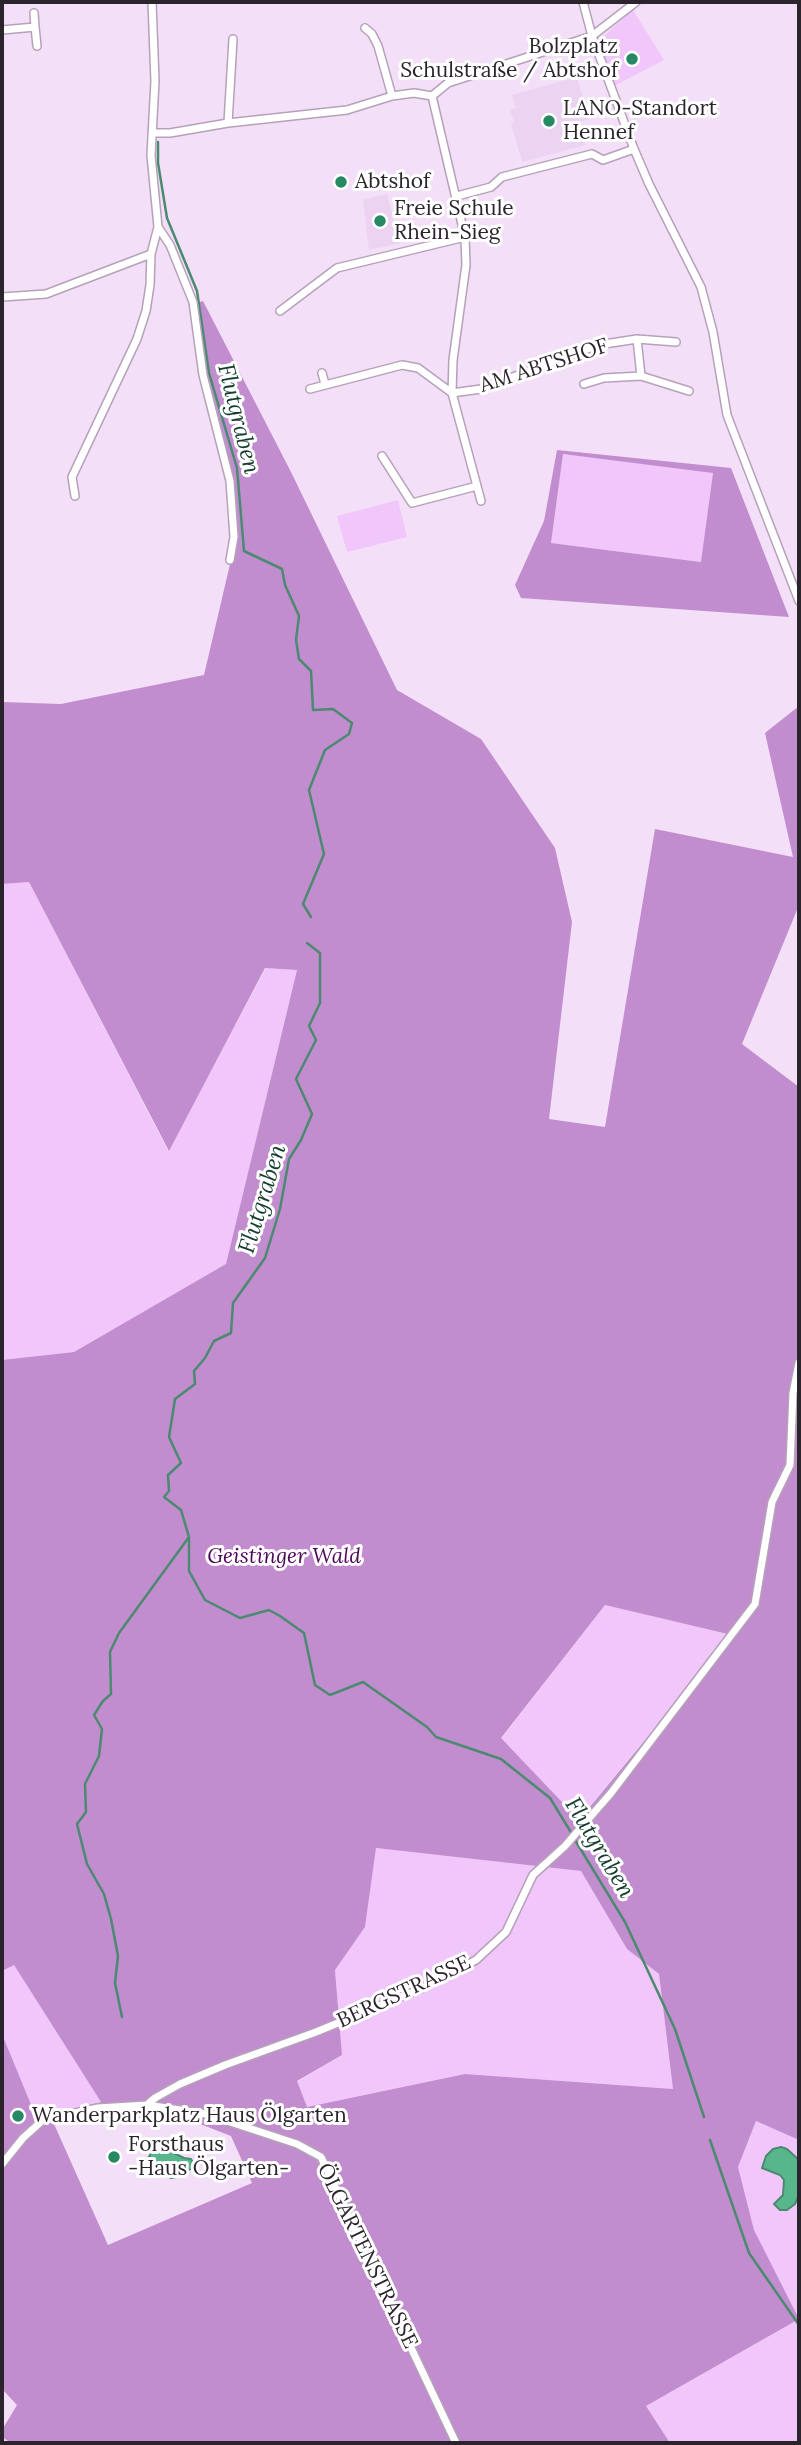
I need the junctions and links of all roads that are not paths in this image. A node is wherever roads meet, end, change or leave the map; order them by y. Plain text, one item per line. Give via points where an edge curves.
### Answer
1 (152, 2) edge
2 (583, 2) edge
3 (636, 2) edge
4 (34, 13) dead end
5 (35, 27) junction
6 (365, 28) dead end
7 (2, 30) edge
8 (592, 36) junction
9 (233, 39) dead end
10 (37, 46) dead end
11 (393, 96) junction
12 (432, 96) junction
13 (228, 123) junction
14 (152, 133) junction
15 (634, 149) junction
16 (457, 196) junction
17 (158, 227) junction
18 (465, 237) junction
19 (151, 254) junction
20 (2, 297) edge
21 (279, 311) dead end
22 (637, 339) junction
23 (676, 342) dead end
24 (322, 373) dead end
25 (641, 376) junction
26 (584, 383) dead end
27 (325, 384) junction
28 (310, 389) dead end
29 (689, 391) dead end
30 (452, 393) junction
31 (382, 456) dead end
32 (477, 486) junction
33 (75, 496) dead end
34 (481, 501) dead end
35 (230, 560) dead end
36 (799, 601) edge
37 (799, 1363) edge
38 (146, 2105) junction
39 (2, 2164) edge
40 (456, 2443) edge

1 - 14 street
2 - 8 street
3 - 8 street
4 - 5 street
5 - 7 street
5 - 10 street
6 - 11 street via 378,46
8 - 12 street via 448,83
8 - 15 street
9 - 13 street
11 - 12 street
11 - 13 street via 347,110
12 - 16 street, AM ABTSHOF
13 - 14 street
14 - 17 street
15 - 16 street via 603,160 593,154 502,177 491,187
15 - 36 street via 701,287 727,415
16 - 18 street, AM ABTSHOF
17 - 19 street
17 - 35 street via 192,302 203,375 230,481 234,537
18 - 21 street via 337,268
18 - 30 street, AM ABTSHOF via 467,265
19 - 20 street via 46,294
19 - 33 street via 146,311 72,477
22 - 23 street, AM ABTSHOF
22 - 25 street, AM ABTSHOF
22 - 30 street, AM ABTSHOF via 598,345 481,389
24 - 27 street
25 - 26 street, AM ABTSHOF
25 - 29 street, AM ABTSHOF
27 - 28 street, AM ABTSHOF
27 - 30 street, AM ABTSHOF via 402,365 418,368
30 - 32 street, AM ABTSHOF
31 - 32 street via 412,503
32 - 34 street, AM ABTSHOF
37 - 38 street, BERGSTRASSE via 790,1465 772,1502 755,1604 611,1793 533,1875 506,1932 476,1960 418,1990 180,2084
38 - 39 street, ÖLGARTENSTRASSE via 98,2108 43,2120
38 - 40 street, ÖLGARTENSTRASSE via 206,2114 297,2144 321,2157

